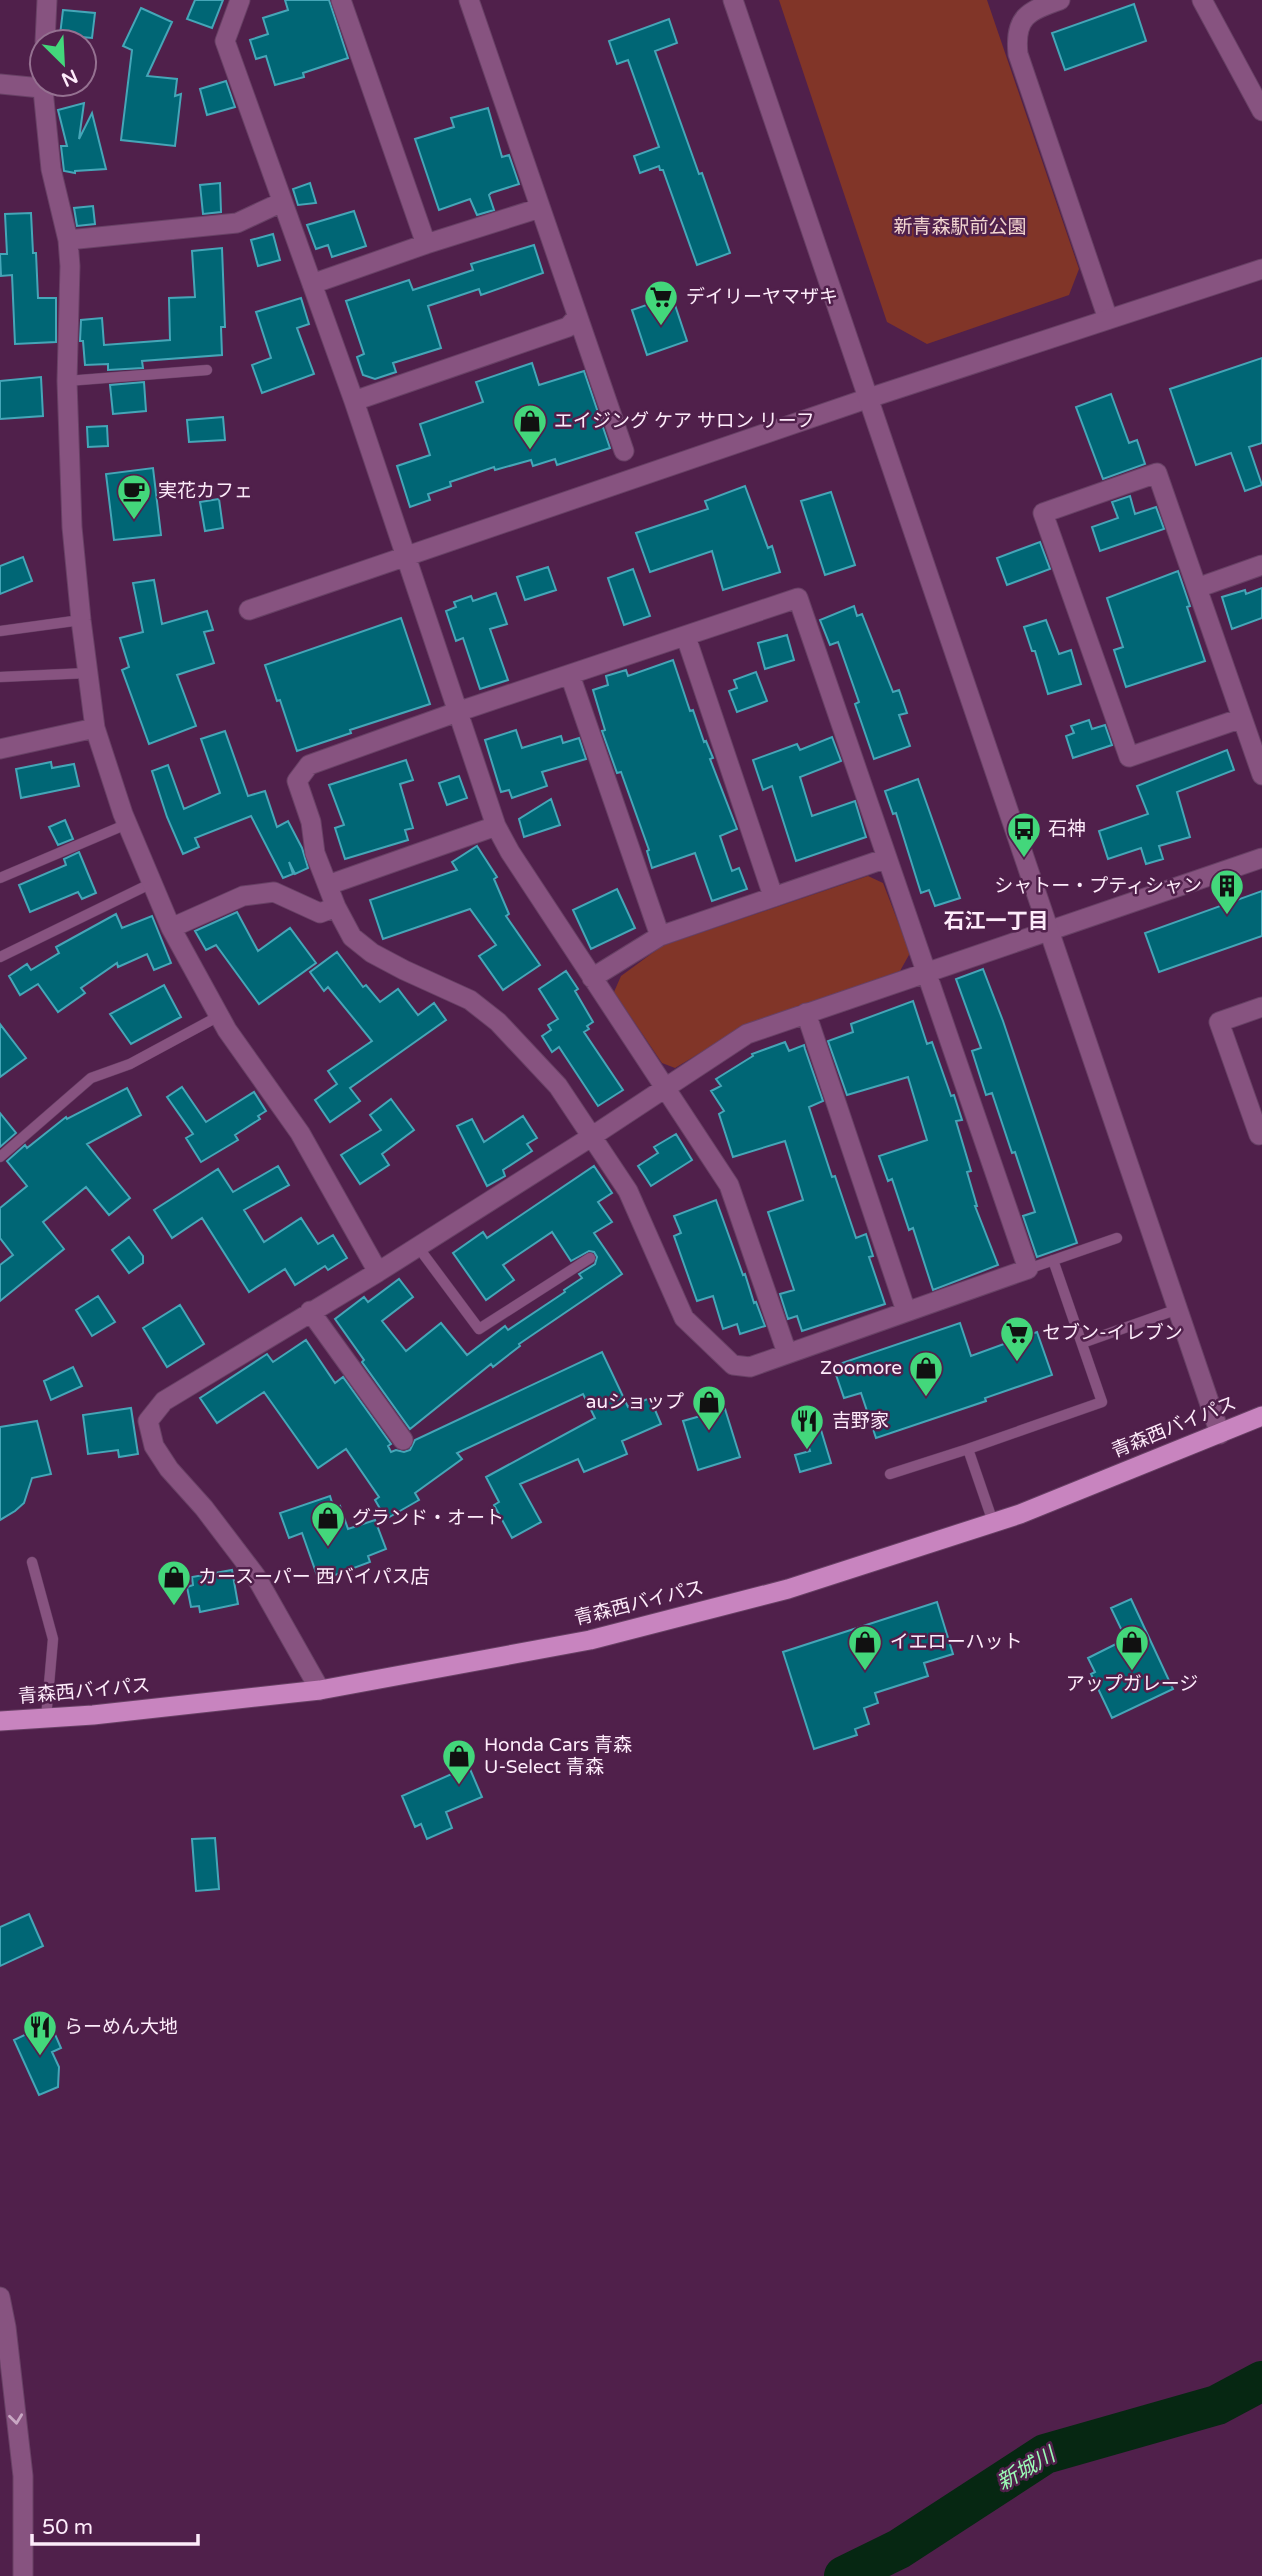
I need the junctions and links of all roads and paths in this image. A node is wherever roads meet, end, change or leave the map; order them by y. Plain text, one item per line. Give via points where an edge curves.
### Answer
1 (47, 0) edge
2 (240, 0) edge
3 (341, 0) edge
4 (469, 0) edge
5 (733, 0) edge
6 (1060, 0) edge
7 (1202, 0) edge
8 (46, 28) edge
9 (0, 84) edge
10 (28, 84) edge
11 (43, 98) edge
12 (1262, 111) edge
13 (282, 202) junction
14 (540, 208) junction
15 (68, 240) junction
16 (426, 244) junction
17 (1262, 269) edge
18 (312, 284) junction
19 (578, 317) junction
20 (1108, 319) junction
21 (207, 370) dead end
22 (67, 381) junction
23 (869, 398) junction
24 (354, 401) junction
25 (624, 451) dead end
26 (404, 556) junction
27 (1262, 565) edge
28 (1197, 588) junction
29 (249, 610) dead end
30 (81, 620) junction
31 (0, 631) edge
32 (685, 637) junction
33 (88, 673) junction
34 (570, 675) junction
35 (0, 677) edge
36 (457, 712) junction
37 (1242, 718) junction
38 (95, 727) junction
39 (0, 749) edge
40 (1262, 775) edge
41 (127, 824) junction
42 (496, 826) junction
43 (1262, 858) edge
44 (887, 859) junction
45 (0, 878) edge
46 (152, 883) junction
47 (328, 885) junction
48 (773, 896) junction
49 (336, 907) junction
50 (172, 928) junction
51 (1051, 931) junction
52 (660, 936) junction
53 (0, 957) edge
54 (926, 971) junction
55 (592, 978) junction
56 (1262, 1007) edge
57 (806, 1013) junction
58 (219, 1016) junction
59 (665, 1087) junction
60 (1262, 1134) edge
61 (592, 1137) junction
62 (0, 1157) edge
63 (1116, 1238) dead end
64 (418, 1247) junction
65 (590, 1258) dead end
66 (1053, 1260) junction
67 (1028, 1269) junction
68 (378, 1272) junction
69 (1178, 1309) junction
70 (310, 1311) junction
71 (906, 1311) junction
72 (1082, 1343) junction
73 (787, 1353) junction
74 (1262, 1416) edge
75 (1220, 1434) junction
76 (403, 1440) dead end
77 (968, 1449) junction
78 (890, 1474) dead end
79 (993, 1522) junction
80 (32, 1562) dead end
81 (320, 1690) junction
82 (46, 1718) junction
83 (0, 1721) edge
84 (0, 2297) edge
85 (3, 2328) edge
86 (26, 2573) edge

1 - 8 street
2 - 13 street via 225,41
3 - 16 street
4 - 14 street
5 - 23 street
6 - 20 street via 1024,16 1016,35 1018,54
7 - 12 street
9 - 10 street
11 - 15 street via 51,169
13 - 15 street via 237,223
13 - 18 street
14 - 16 street
14 - 19 street
15 - 22 street
16 - 18 street
17 - 20 street
18 - 24 street
19 - 24 street via 568,327
19 - 25 street
20 - 23 street
21 - 22 lane
22 - 30 street via 72,527
23 - 26 street
23 - 51 street
24 - 26 street
26 - 29 street
26 - 36 street
27 - 28 street
28 - 37 street
28 - 37 street via 1157,473 1042,513 1129,758
30 - 31 lane
30 - 33 street
32 - 34 street
32 - 44 street via 798,598
32 - 48 street
33 - 35 lane
33 - 38 street
34 - 36 street
34 - 52 street
36 - 42 street
36 - 47 street via 309,765 297,781
37 - 40 street
38 - 39 street
38 - 41 street
41 - 45 lane
41 - 46 street
42 - 47 street
42 - 55 street
43 - 51 street
44 - 48 street
44 - 54 street
46 - 50 street
46 - 53 lane
47 - 49 street
48 - 52 street
49 - 50 street via 320,913 274,892 243,896
49 - 61 street via 352,937 372,953 470,1000 498,1022 558,1086
50 - 58 street
51 - 54 street
51 - 69 street
52 - 55 street
54 - 57 street
54 - 67 street
55 - 59 street
56 - 60 street via 1219,1022
57 - 59 street via 747,1034
57 - 71 street
58 - 62 lane via 130,1063 91,1078
58 - 68 street via 300,1133
59 - 61 street
59 - 73 street via 729,1185
61 - 64 street
61 - 73 street via 628,1191 684,1318 733,1365 750,1367
63 - 66 lane
64 - 65 lane via 479,1329
64 - 68 street
66 - 67 lane
66 - 72 lane
67 - 71 street
68 - 70 street
69 - 72 lane
69 - 75 street
70 - 76 street
70 - 81 street via 164,1401 148,1421 153,1446 255,1575
71 - 73 street
72 - 77 lane via 1102,1402
74 - 75 highway, 青森西バイパス
75 - 79 highway, 青森西バイパス
77 - 78 lane
77 - 79 lane
79 - 81 highway, 青森西バイパス via 788,1589 590,1640
80 - 82 lane via 53,1639
81 - 82 highway, 青森西バイパス
82 - 83 highway, 青森西バイパス
84 - 85 street
85 -> 86 street via 23,2476

